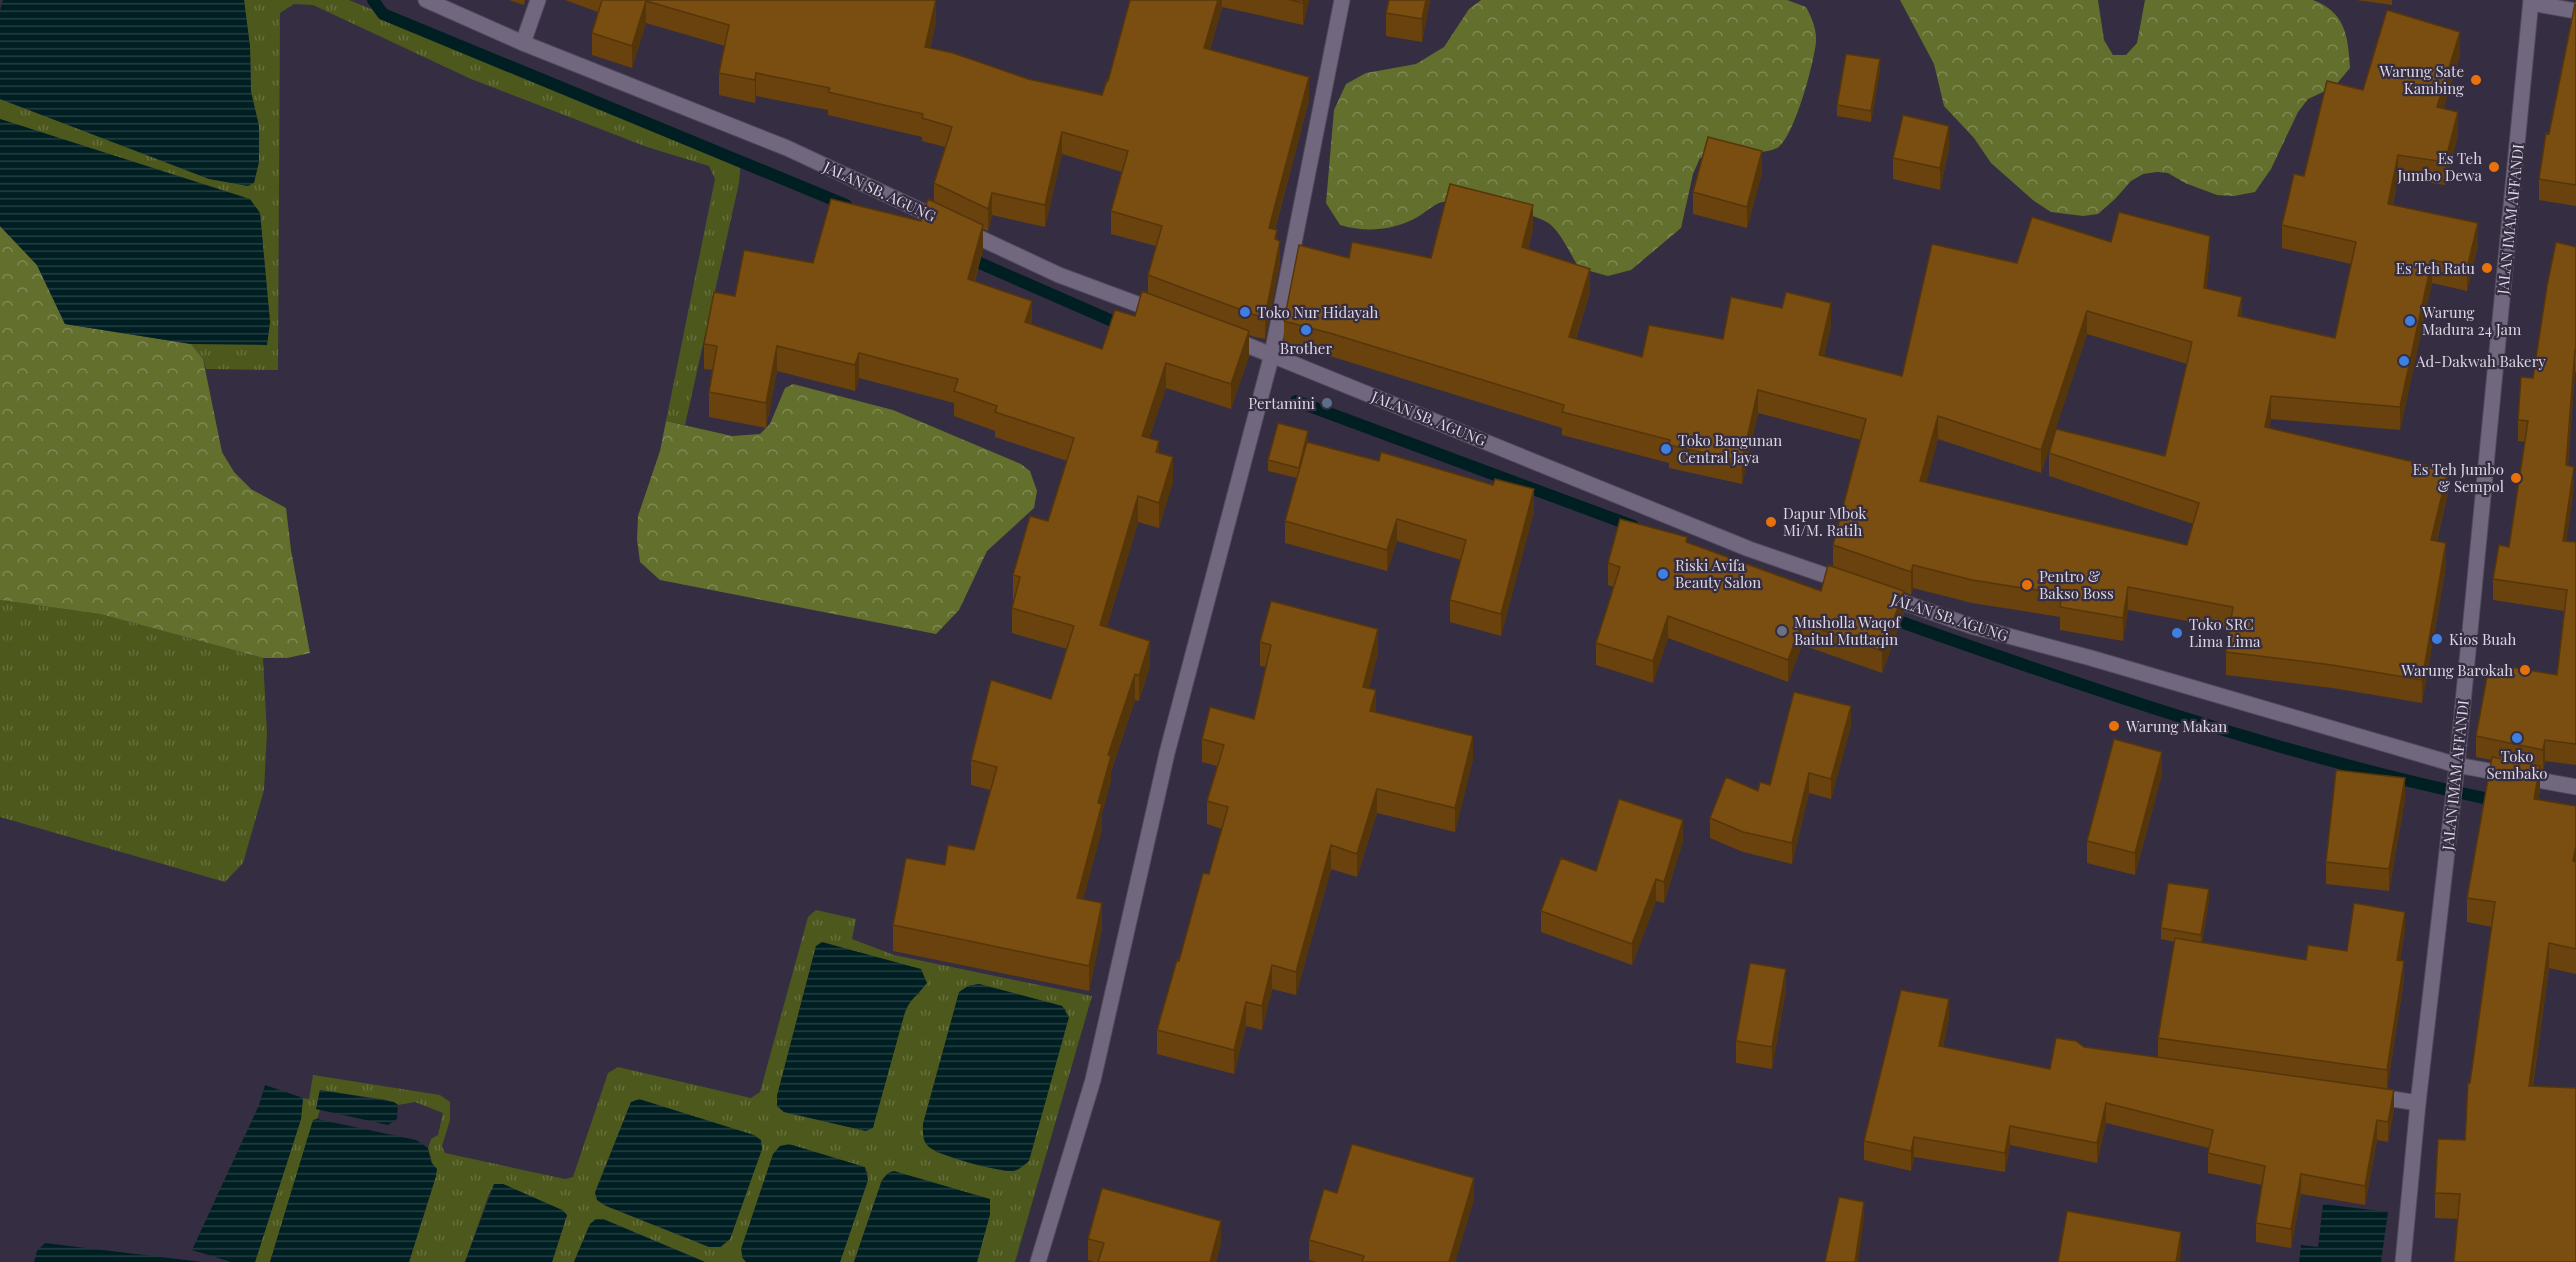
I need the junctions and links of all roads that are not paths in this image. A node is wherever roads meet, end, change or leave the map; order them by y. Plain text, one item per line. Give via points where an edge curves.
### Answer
1 (426, 0) edge
2 (538, 0) edge
3 (1342, 0) edge
4 (2531, 2) edge
5 (2576, 11) edge
6 (523, 43) junction
7 (1171, 317) edge
8 (1216, 333) edge
9 (1272, 354) junction
10 (2457, 765) junction
11 (2576, 787) edge
12 (2361, 1095) edge
13 (2418, 1102) junction
14 (1038, 1262) edge
15 (2403, 1262) edge

1 - 6 street, JALAN SB. AGUNG
2 - 6 street
3 - 9 street
4 - 5 street
4 - 10 street, JALAN IMAM AFFANDI
6 - 7 street, JALAN SB. AGUNG via 787,148 1059,275
8 - 9 street, JALAN SB. AGUNG
9 - 10 street, JALAN SB. AGUNG via 1749,549 1971,626
9 - 14 street via 1167,753 1093,1080
10 - 11 street, JALAN SB. AGUNG
10 - 13 street, JALAN IMAM AFFANDI
12 - 13 street
13 - 15 street, JALAN IMAM AFFANDI

